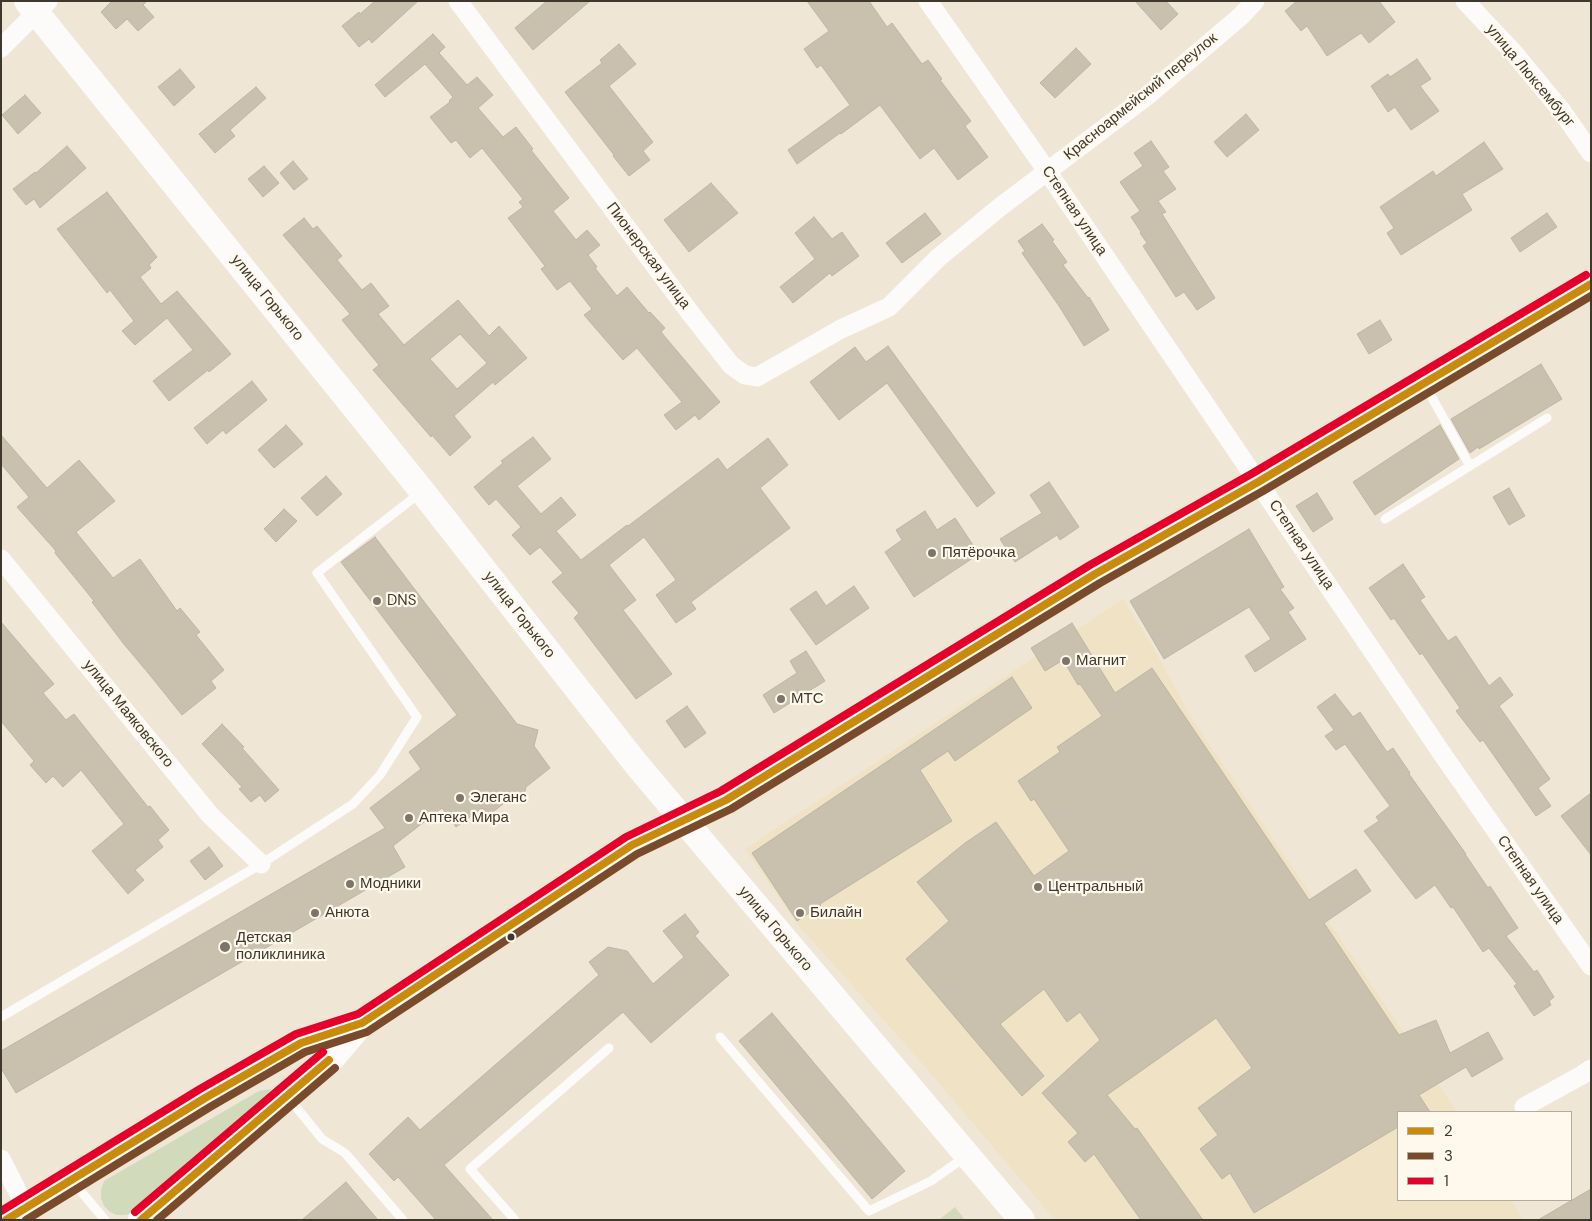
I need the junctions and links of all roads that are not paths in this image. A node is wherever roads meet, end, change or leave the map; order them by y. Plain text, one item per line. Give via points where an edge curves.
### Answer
1 (458, 1) edge
2 (928, 1) edge
3 (1255, 1) edge
4 (1465, 1) edge
5 (37, 5) edge
6 (1, 48) edge
7 (1591, 153) edge
8 (1047, 172) junction
9 (1591, 284) edge
10 (889, 307) joint
11 (1424, 383) junction
12 (1548, 418) dead end
13 (1470, 466) junction
14 (1258, 482) junction
15 (422, 491) junction
16 (1386, 518) dead end
17 (1, 559) edge
18 (683, 820) junction
19 (261, 864) junction
20 (1591, 966) edge
21 (1, 1017) edge
22 (362, 1023) junction
23 (720, 1037) dead end
24 (609, 1048) dead end
25 (1591, 1069) edge
26 (287, 1096) junction
27 (1524, 1107) dead end
28 (968, 1156) junction
29 (1, 1159) edge
30 (71, 1180) junction
31 (16, 1214) edge
32 (105, 1220) edge
33 (141, 1220) edge
34 (403, 1220) edge
35 (514, 1220) edge
36 (1022, 1220) edge

1 - 10 street, Пионерская улица via 730,365 745,375 757,378 840,329
2 - 8 street, Степная улица
3 - 8 street, Красноармейский переулок via 1147,96
4 - 7 street, улица Люксембург via 1561,110
5 - 6 street
5 - 15 street, улица Горького
8 - 10 street, Красноармейский переулок via 938,258
8 - 14 street, Степная улица
9 - 11 street
11 - 13 lane
11 - 14 street
12 - 13 lane
13 - 16 lane
14 - 18 street via 1094,574 726,800
14 - 20 street, Степная улица
15 - 18 street, улица Горького
15 - 19 lane via 317,573 417,717 380,775 353,804
17 - 19 street, улица Маяковского via 210,815
18 - 22 street via 632,845
18 - 28 street, улица Горького
19 - 21 lane
22 - 26 street via 333,1057
22 - 30 street via 301,1043
23 - 28 lane via 868,1211 931,1181
24 - 35 lane via 470,1169
25 - 27 street
26 - 33 street
26 - 34 lane via 322,1139 345,1154
28 - 36 street, улица Горького
29 - 31 street
30 - 31 street
30 - 32 lane

